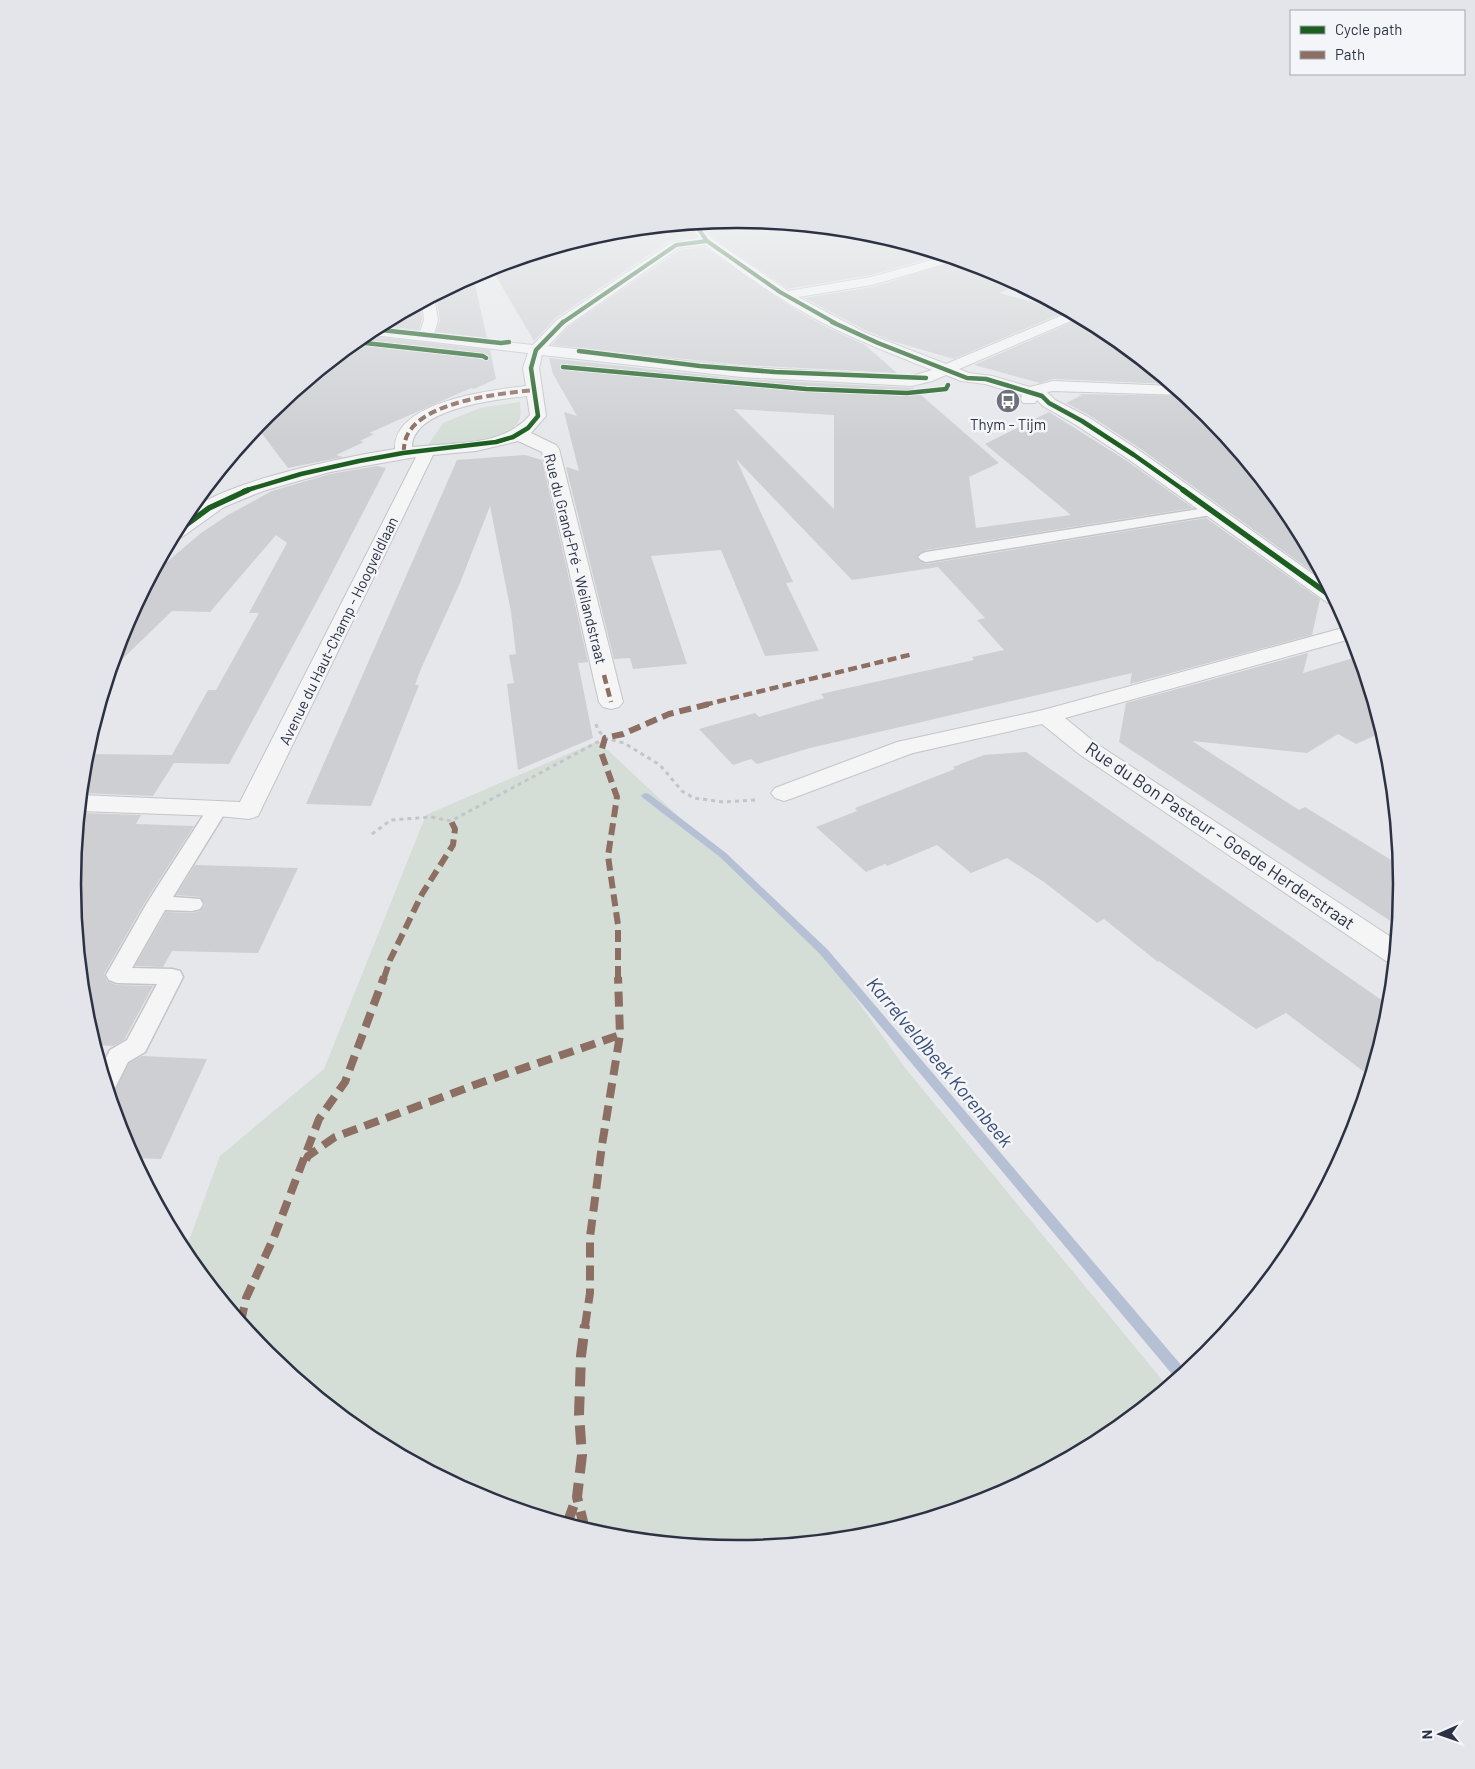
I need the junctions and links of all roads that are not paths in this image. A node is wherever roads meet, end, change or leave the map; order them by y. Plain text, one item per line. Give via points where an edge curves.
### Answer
1 (634, 274) edge
2 (752, 274) edge
3 (901, 274) edge
4 (786, 295) junction
5 (429, 305) edge
6 (1069, 318) edge
7 (383, 333) edge
8 (424, 337) junction
9 (370, 341) edge
10 (534, 355) junction
11 (945, 369) junction
12 (967, 378) junction
13 (1102, 389) junction
14 (534, 390) junction
15 (1171, 392) edge
16 (1029, 397) junction
17 (1049, 404) junction
18 (518, 434) junction
19 (426, 451) junction
20 (404, 452) junction
21 (201, 507) edge
22 (1212, 511) junction
23 (926, 557) dead end
24 (1325, 592) edge
25 (1344, 634) edge
26 (611, 702) road end
27 (1047, 716) junction
28 (784, 793) road end
29 (87, 804) edge
30 (218, 808) junction
31 (158, 903) junction
32 (192, 904) dead end
33 (1390, 950) edge
34 (110, 1074) edge

1 - 10 street via 562,322
2 - 4 street
3 - 4 street via 872,282
4 - 11 street via 850,331
5 - 8 street via 431,324 429,333
6 - 11 street
7 - 8 street
8 - 10 street
9 - 10 street
10 - 11 street via 741,372 912,381
10 - 12 street via 734,381 862,389 917,391
10 - 14 street via 531,368
11 - 12 street
12 - 16 street via 973,384
13 - 15 street
13 - 16 street via 1053,386
13 - 17 street
14 - 18 street via 538,416
14 - 20 street via 461,401 431,414 411,427 404,441
16 - 17 street via 1039,404
17 - 22 street via 1134,455
18 - 19 street via 477,445
18 - 26 street, Rue du Grand-Pré - Weilandstraat via 550,449
19 - 20 street
19 - 30 street, Avenue du Haut-Champ - Hoogveldlaan via 250,811
20 - 21 street via 286,478
22 - 23 lane
22 - 24 street
25 - 27 street
27 - 28 street via 906,747
27 - 33 street, Rue du Bon Pasteur - Goede Herderstraat via 1088,749
29 - 30 street
30 - 31 lane
31 - 32 lane
31 - 34 lane via 117,975 172,977 136,1046 119,1056

